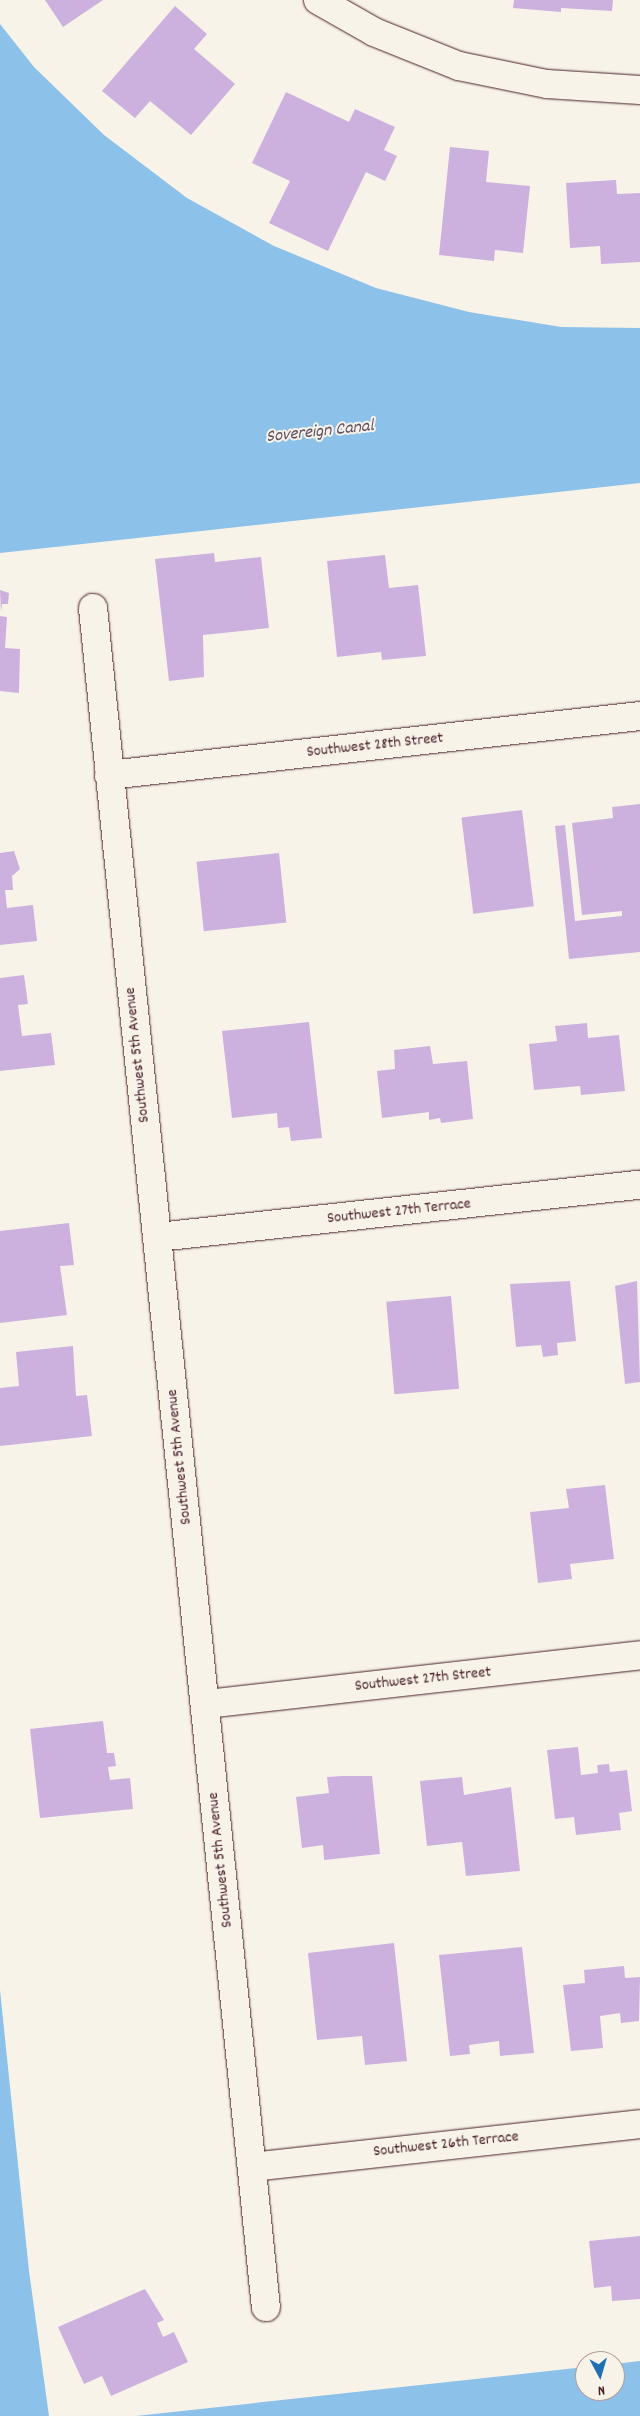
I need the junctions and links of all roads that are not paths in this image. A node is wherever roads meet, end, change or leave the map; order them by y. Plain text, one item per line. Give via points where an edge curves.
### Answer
1 (318, 0) edge
2 (640, 90) edge
3 (93, 608) dead end
4 (640, 716) edge
5 (109, 775) junction
6 (640, 1185) edge
7 (158, 1237) junction
8 (640, 1656) edge
9 (206, 1704) junction
10 (640, 2124) edge
11 (252, 2167) junction
12 (266, 2307) dead end

1 - 2 street via 374,32 459,66 547,84
3 - 5 street, Southwest 5th Avenue
4 - 5 street, Southwest 28th Street
5 - 7 street, Southwest 5th Avenue
6 - 7 street, Southwest 27th Terrace
7 - 9 street, Southwest 5th Avenue
8 - 9 street, Southwest 27th Street
9 - 11 street, Southwest 5th Avenue
10 - 11 street, Southwest 26th Terrace
11 - 12 street, Southwest 5th Avenue

